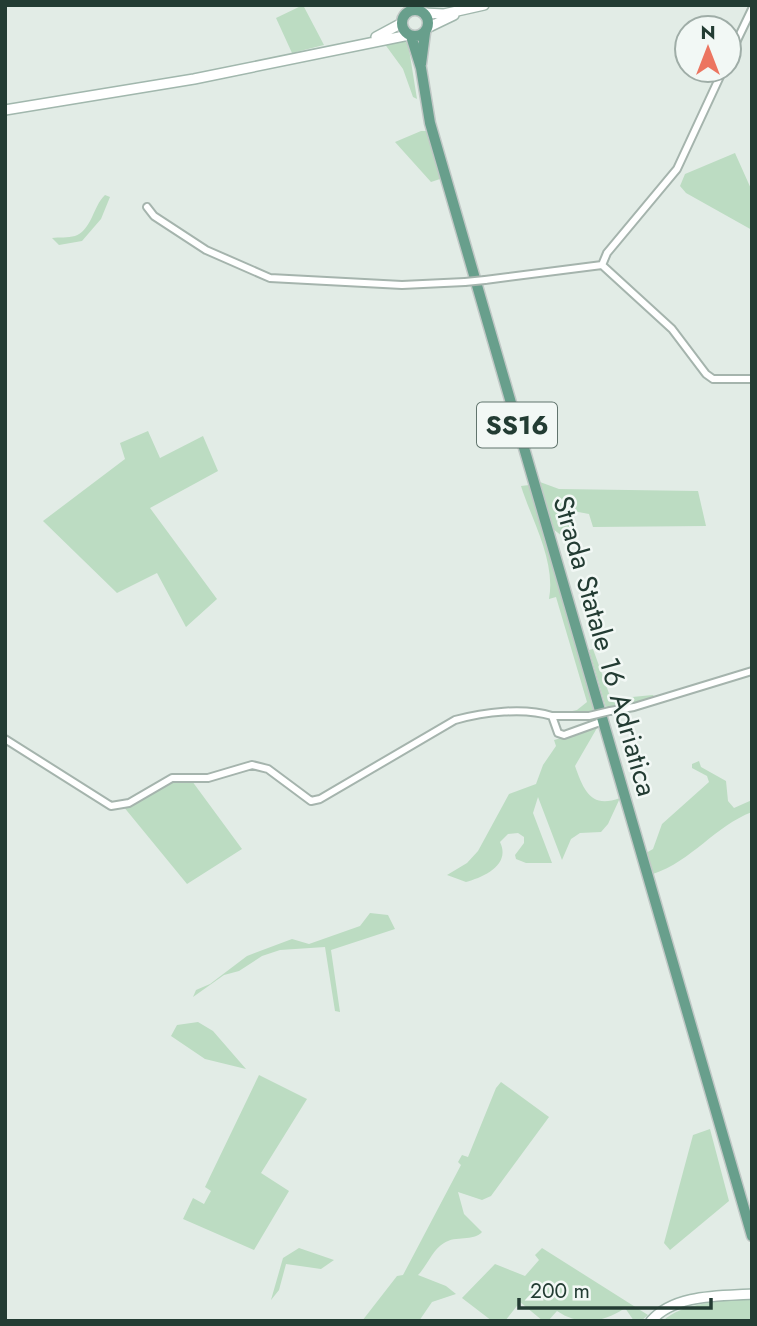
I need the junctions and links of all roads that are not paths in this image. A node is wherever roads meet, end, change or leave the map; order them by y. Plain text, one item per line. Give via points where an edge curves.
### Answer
1 (484, 5) edge
2 (752, 9) edge
3 (421, 10) edge
4 (460, 12) junction
5 (406, 14) edge
6 (743, 28) edge
7 (426, 30) junction
8 (410, 35) junction
9 (365, 42) junction
10 (421, 68) junction
11 (716, 84) edge
12 (5, 110) edge
13 (147, 206) dead end
14 (602, 265) junction
15 (752, 379) edge
16 (752, 671) edge
17 (552, 716) junction
18 (604, 724) junction
19 (5, 739) edge
20 (752, 1236) edge
21 (752, 1294) edge
22 (665, 1310) junction
23 (651, 1321) edge
24 (657, 1321) edge

1 - 4 street
2 - 6 street
3 - 4 street
3 - 5 main road
3 - 7 main road, SS16
4 - 7 street
5 - 8 main road, SS16
5 - 9 street
7 - 8 main road
7 - 10 main road, Strada Statale 16 Adriatica / SS16
8 - 9 street
8 - 10 main road, Strada Statale 16 Adriatica / SS16
9 - 12 street via 262,66
10 - 18 main road, Strada Statale 16 Adriatica / SS16 via 430,123
11 - 14 street via 677,169
13 - 14 street, bridge via 154,216 206,250 270,278 402,285
14 - 15 street via 672,329 706,374 713,379
16 - 17 street, bridge via 634,707 589,716
17 - 18 street via 558,733 564,735
17 - 19 street via 516,713 456,720 311,801 268,769 252,765 208,778 172,778 129,803 111,806
18 - 20 main road, Strada Statale 16 Adriatica / SS16
21 - 22 street via 704,1298
22 - 23 street
22 - 24 street

